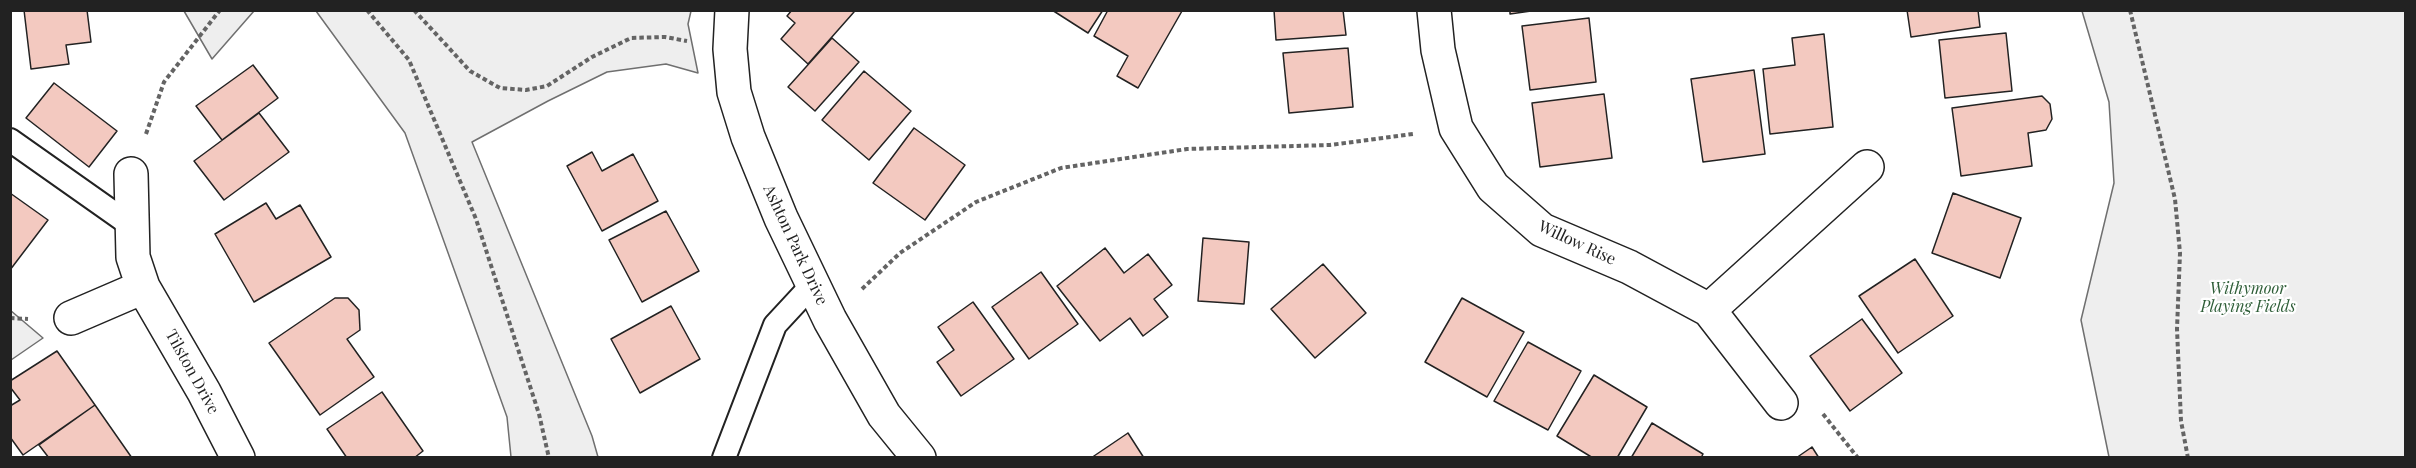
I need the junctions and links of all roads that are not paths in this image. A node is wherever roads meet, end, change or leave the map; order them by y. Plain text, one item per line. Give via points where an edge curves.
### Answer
1 (732, 10) edge
2 (1434, 10) edge
3 (10, 140) edge
4 (1867, 166) dead end
5 (131, 174) road end
6 (132, 226) junction
7 (813, 284) junction
8 (143, 287) junction
9 (1709, 310) junction
10 (70, 318) dead end
11 (1781, 403) dead end
12 (238, 458) edge
13 (724, 458) edge
14 (919, 458) edge

1 - 7 street, Ashton Park Drive via 734,92 781,218
2 - 9 street, Willow Rise via 1438,50 1456,128 1493,187 1542,230 1629,267
3 - 6 lane
4 - 9 street
5 - 6 street, Tilston Drive
6 - 8 street, Tilston Drive via 133,257
7 - 13 lane via 775,325
7 - 14 street, Ashton Park Drive via 884,415
8 - 10 street
8 - 12 street, Tilston Drive
9 - 11 street, Willow Rise

